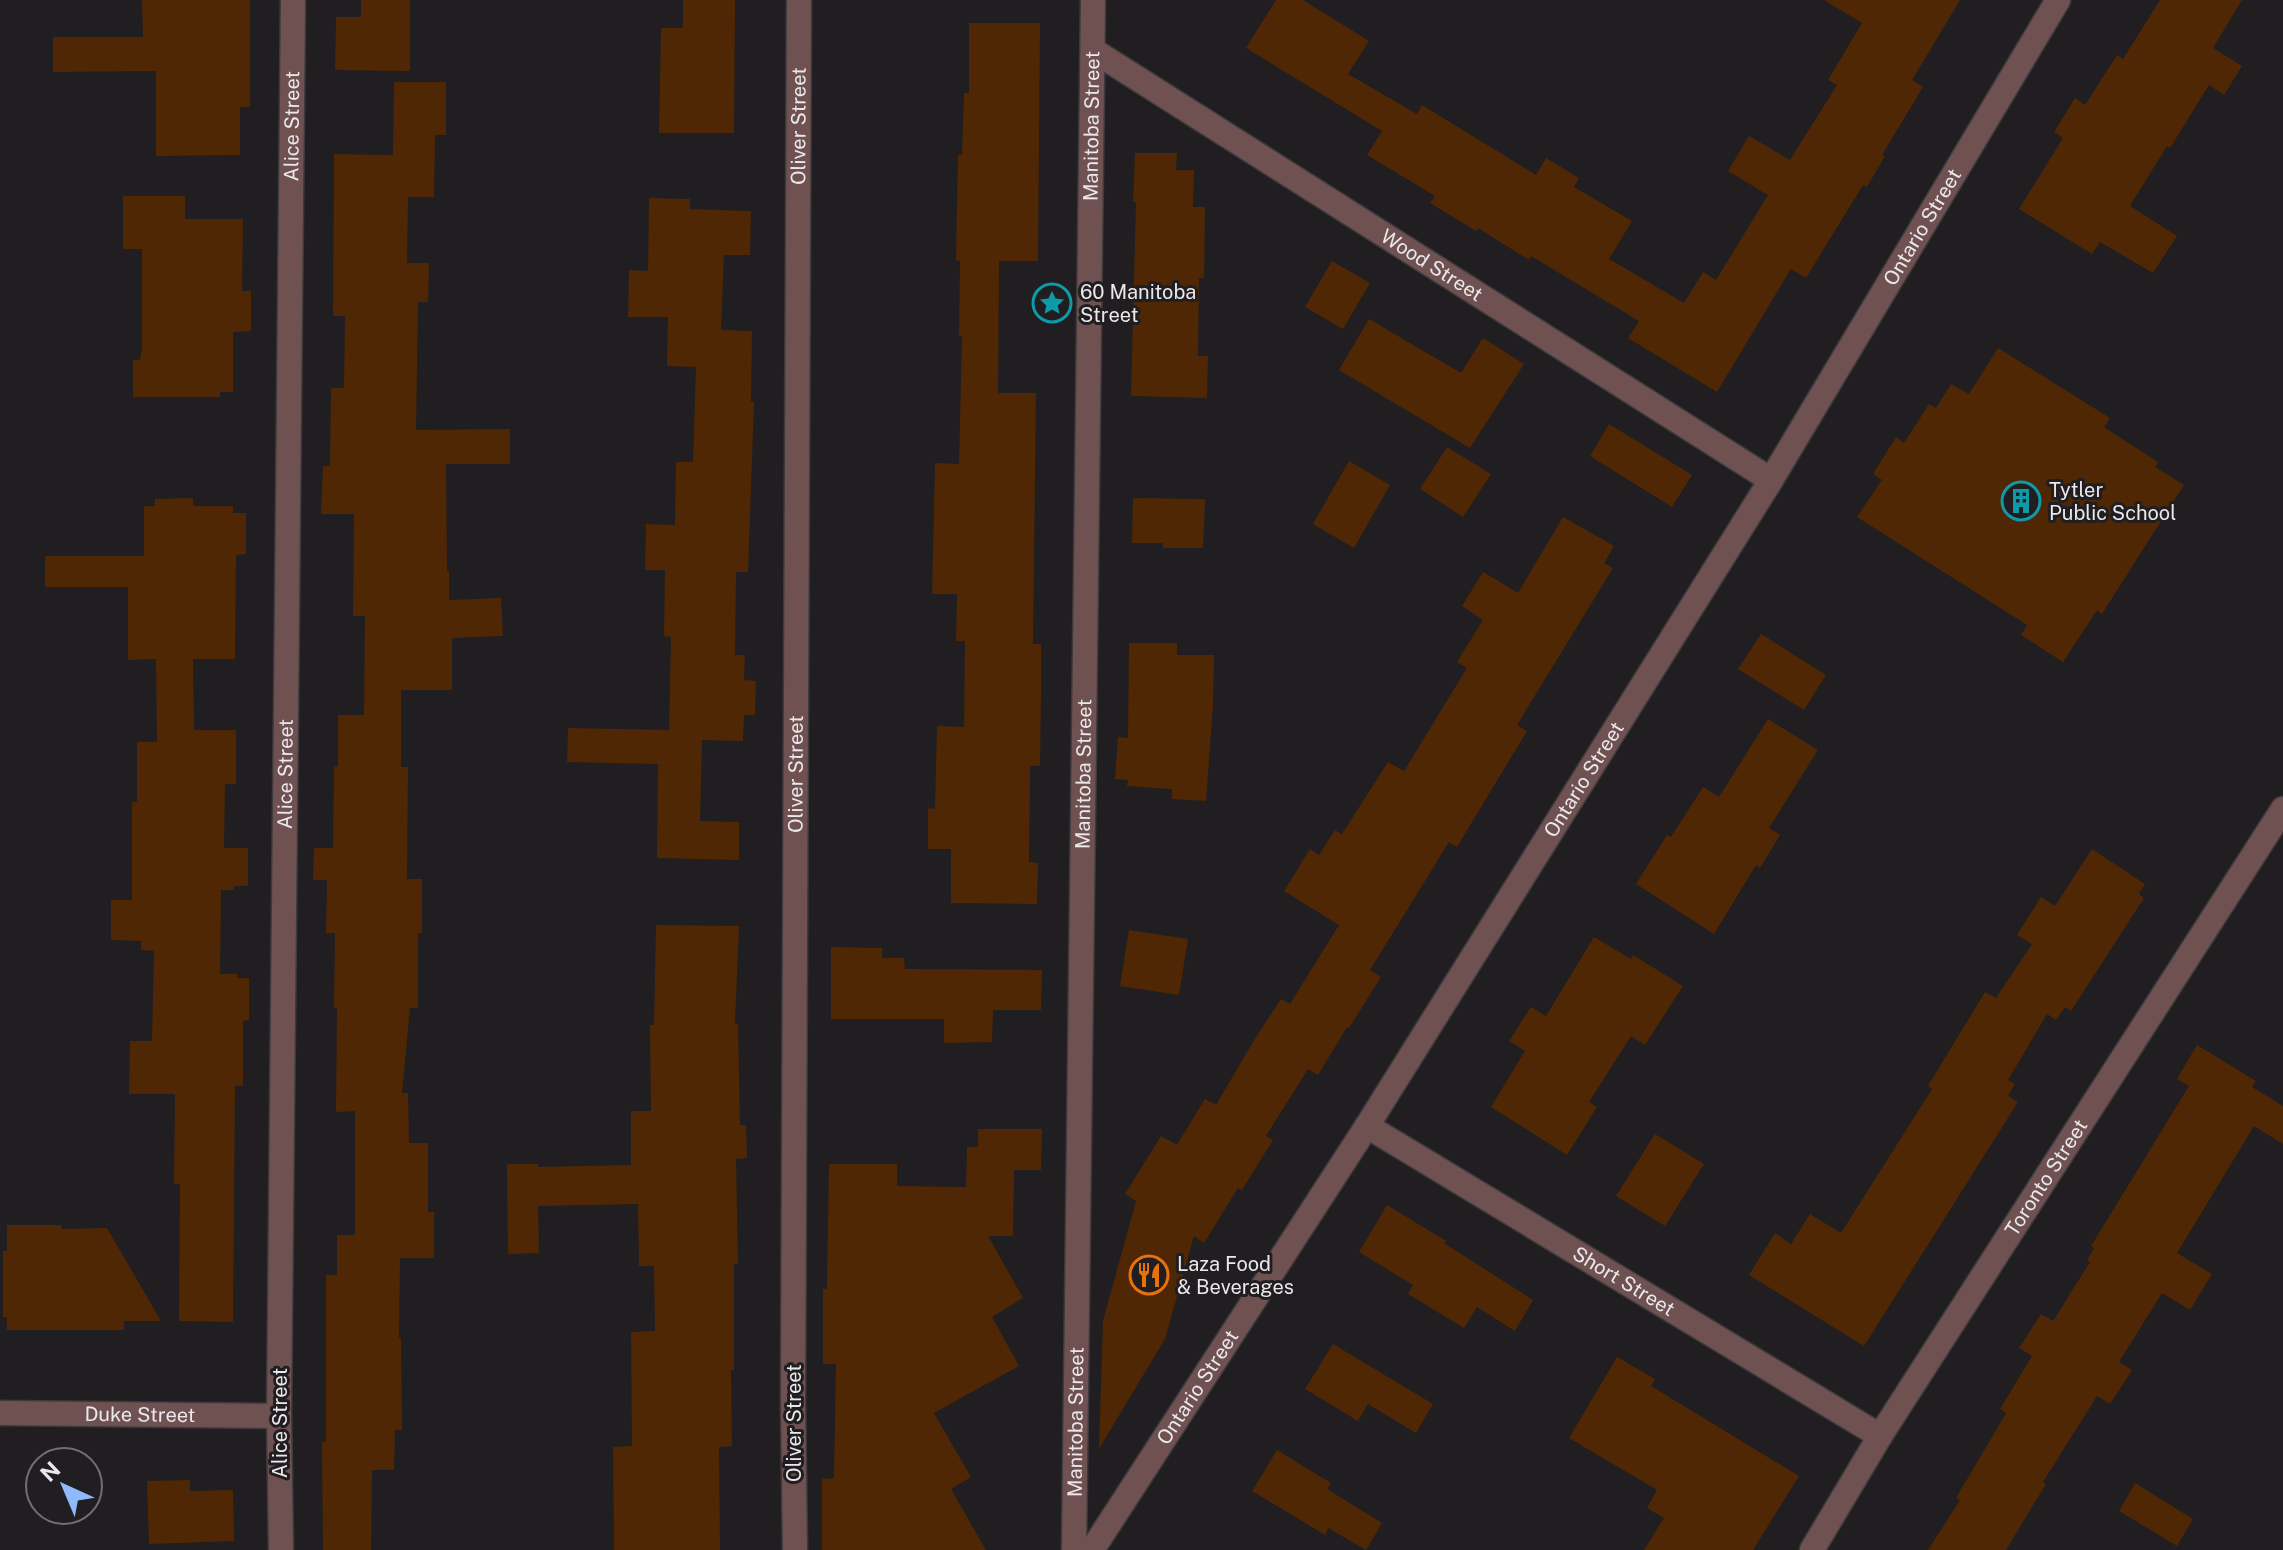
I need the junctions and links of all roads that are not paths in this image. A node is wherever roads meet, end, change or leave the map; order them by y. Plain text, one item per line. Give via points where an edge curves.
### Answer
1 (293, 0) edge
2 (799, 0) edge
3 (1093, 0) edge
4 (2058, 0) edge
5 (1094, 51) junction
6 (1771, 480) junction
7 (2283, 809) edge
8 (1367, 1126) junction
9 (0, 1413) edge
10 (279, 1416) junction
11 (1880, 1436) junction
12 (281, 1550) edge
13 (795, 1550) edge
14 (1074, 1550) edge
15 (1092, 1550) edge
16 (1812, 1550) edge

1 - 10 street, Alice Street
2 - 13 street, Oliver Street
3 - 5 street, Manitoba Street
4 - 6 street, Ontario Street
5 - 6 street, Wood Street
5 - 14 street, Manitoba Street
6 - 8 street, Ontario Street
7 - 11 street, Toronto Street
8 - 11 street, Short Street
8 - 15 street, Ontario Street
9 - 10 street, Duke Street
10 - 12 street, Alice Street
11 - 16 street, Toronto Street

